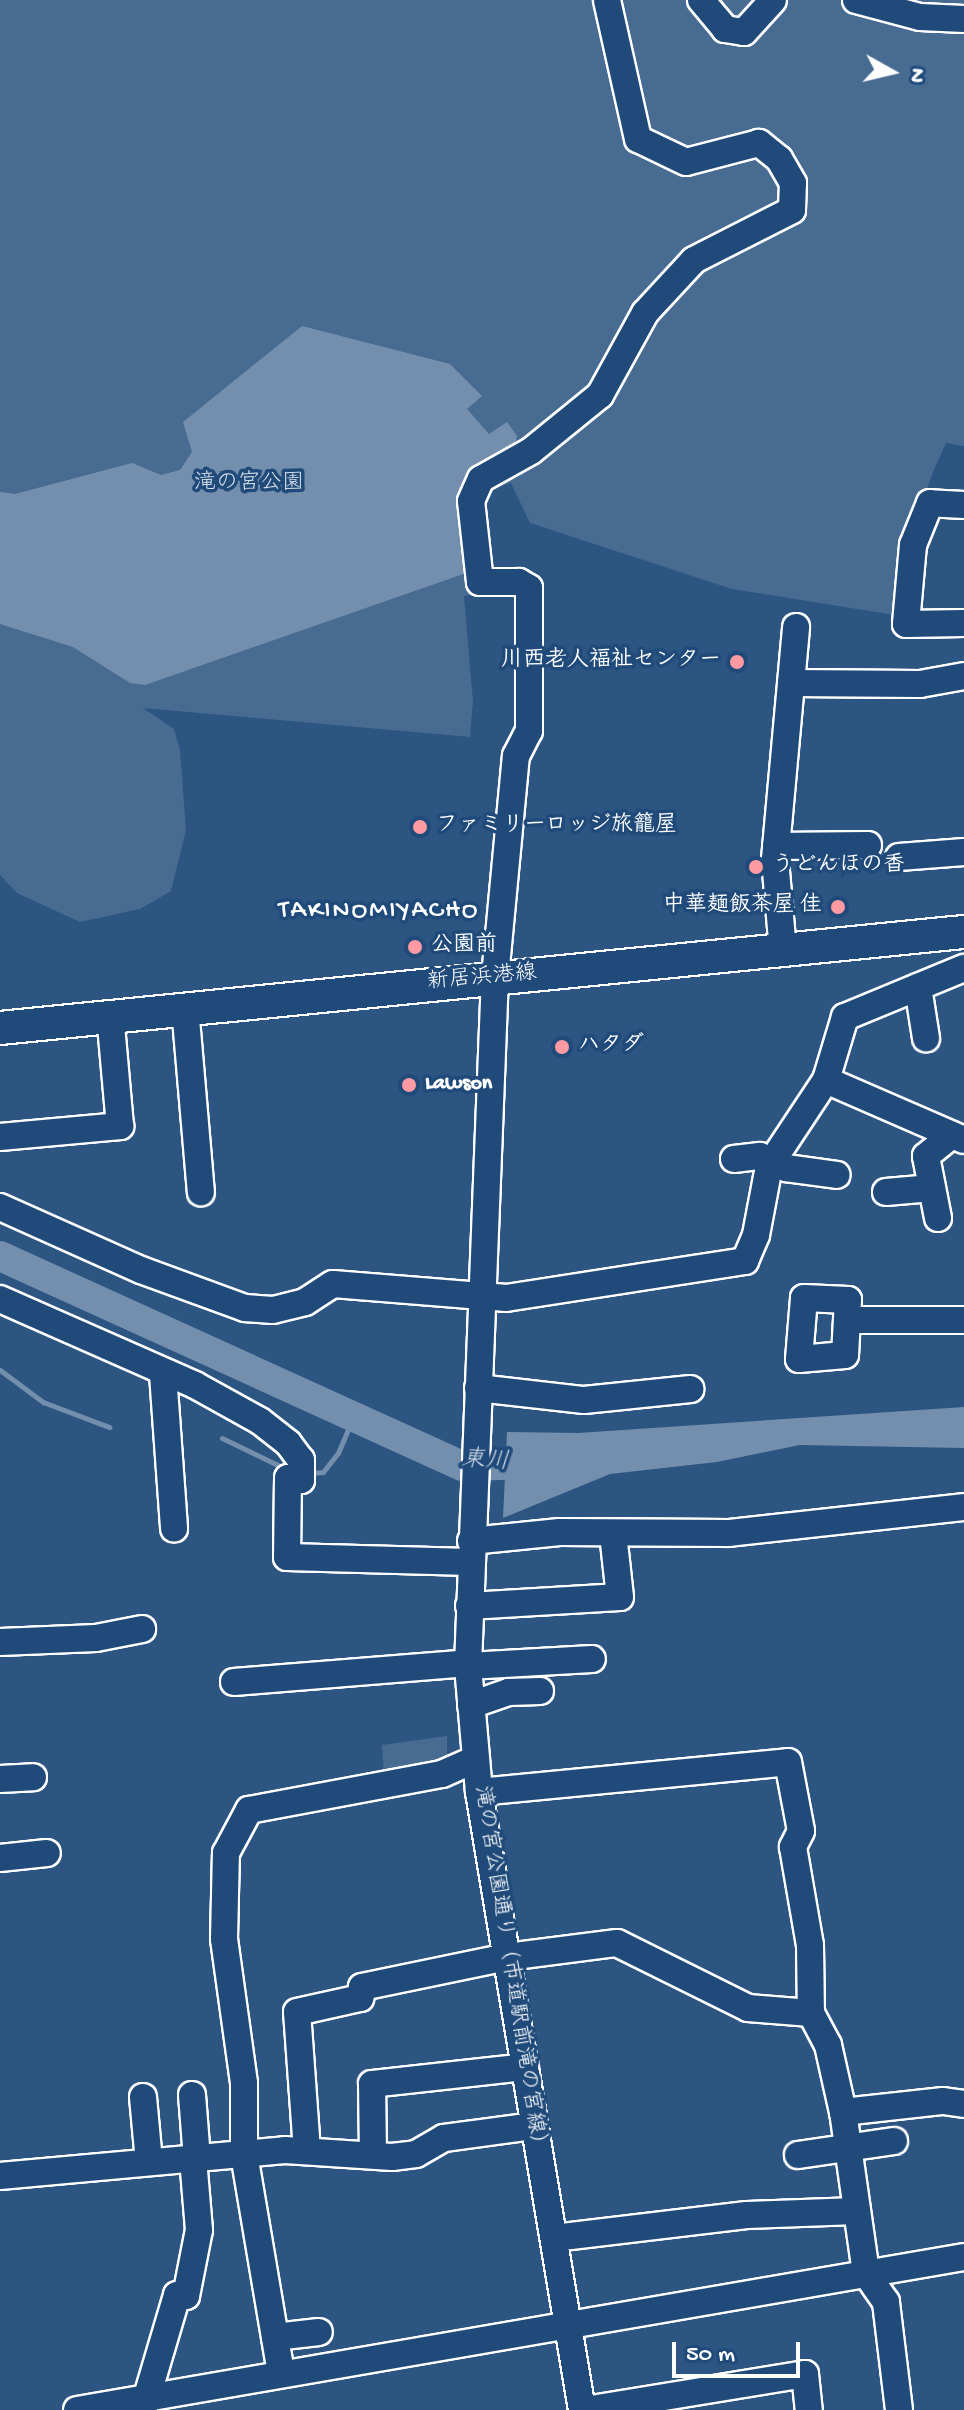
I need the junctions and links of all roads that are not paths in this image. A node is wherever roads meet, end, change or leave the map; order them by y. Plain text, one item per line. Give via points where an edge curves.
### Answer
1 (607, 0) edge
2 (701, 0) edge
3 (773, 0) edge
4 (856, 0) edge
5 (964, 19) edge
6 (964, 505) edge
7 (964, 623) edge
8 (796, 627) dead end
9 (964, 676) edge
10 (791, 683) junction
11 (868, 845) dead end
12 (776, 846) junction
13 (964, 852) edge
14 (899, 857) dead end
15 (964, 932) edge
16 (783, 951) junction
17 (964, 968) edge
18 (495, 977) junction
19 (918, 987) junction
20 (185, 1007) junction
21 (110, 1014) junction
22 (0, 1028) edge
23 (926, 1038) dead end
24 (826, 1080) junction
25 (0, 1137) edge
26 (958, 1137) edge
27 (734, 1159) dead end
28 (772, 1160) junction
29 (837, 1175) dead end
30 (932, 1188) junction
31 (201, 1192) dead end
32 (886, 1192) dead end
33 (0, 1207) edge
34 (938, 1218) dead end
35 (484, 1298) junction
36 (0, 1299) edge
37 (848, 1320) dead end
38 (964, 1320) edge
39 (163, 1374) junction
40 (478, 1388) junction
41 (690, 1389) dead end
42 (964, 1507) edge
43 (174, 1529) dead end
44 (613, 1534) junction
45 (471, 1544) junction
46 (469, 1606) junction
47 (142, 1629) dead end
48 (0, 1642) edge
49 (592, 1659) dead end
50 (468, 1664) junction
51 (234, 1682) dead end
52 (540, 1692) dead end
53 (471, 1705) junction
54 (475, 1759) junction
55 (33, 1777) dead end
56 (0, 1779) edge
57 (479, 1792) junction
58 (47, 1853) dead end
59 (0, 1858) edge
60 (507, 1957) junction
61 (811, 2013) junction
62 (525, 2067) junction
63 (192, 2095) dead end
64 (143, 2097) dead end
65 (964, 2104) edge
66 (843, 2112) junction
67 (534, 2126) junction
68 (894, 2141) dead end
69 (848, 2147) junction
70 (307, 2151) junction
71 (244, 2154) junction
72 (373, 2154) junction
73 (798, 2155) dead end
74 (195, 2158) junction
75 (149, 2162) junction
76 (0, 2176) edge
77 (857, 2211) junction
78 (554, 2238) junction
79 (964, 2257) edge
80 (866, 2273) junction
81 (568, 2324) junction
82 (319, 2332) dead end
83 (275, 2337) junction
84 (281, 2373) junction
85 (146, 2404) edge
86 (77, 2410) edge
87 (584, 2410) edge
88 (809, 2410) edge
89 (899, 2410) edge

1 - 18 street via 638,139 686,162 759,143 779,159 793,183 792,210 694,260 645,313 600,395 531,451 481,479 471,501 480,582 519,582 529,588 529,731 516,756
2 - 3 street via 725,29 744,32
4 - 5 street via 920,17
6 - 7 street via 930,503 913,545 906,624
8 - 10 street
9 - 10 street via 920,684
10 - 12 street
11 - 12 street
12 - 16 street
13 - 14 street
15 - 16 main road, 新居浜港線
16 - 18 main road, 新居浜港線
17 - 19 street
18 - 20 main road, 新居浜港線
18 - 35 street
19 - 23 street
19 - 24 street via 845,1017
20 - 21 main road, 新居浜港線
20 - 31 street
21 - 22 main road, 新居浜港線
21 - 25 street via 120,1126
24 - 26 street
24 - 28 street
26 - 30 street via 926,1156
27 - 28 street
28 - 29 street via 786,1168
28 - 35 street via 745,1261
30 - 32 street
30 - 34 street
33 - 35 street via 141,1270 245,1308 273,1310 305,1302 333,1284
35 - 40 street
36 - 39 street
37 - 38 street
39 - 43 street
39 - 45 street via 260,1421 301,1470 288,1478 287,1557
40 - 41 street via 584,1400
40 - 45 street, 滝の宮公園通り（市道駅前滝の宮線）
42 - 44 street via 729,1533
44 - 45 street via 560,1532
44 - 46 street via 620,1597
45 - 46 street, 滝の宮公園通り（市道駅前滝の宮線）
46 - 50 street, 滝の宮公園通り（市道駅前滝の宮線）
47 - 48 street via 96,1638
49 - 50 street
50 - 51 street
50 - 53 street, 滝の宮公園通り（市道駅前滝の宮線）
52 - 53 street via 508,1692
53 - 54 street, 滝の宮公園通り（市道駅前滝の宮線）
54 - 57 street, 滝の宮公園通り（市道駅前滝の宮線）
54 - 71 street via 442,1774 249,1810 240,1820 226,1853 223,1883 224,1939 244,2083
55 - 56 street
57 - 60 street, 滝の宮公園通り（市道駅前滝の宮線）
57 - 61 street via 788,1762 801,1831 793,1847 810,1945
58 - 59 street
60 - 61 street via 617,1943 748,2008
60 - 62 street, 滝の宮公園通り（市道駅前滝の宮線）
60 - 70 street via 362,1987 360,1998 297,2012
61 - 66 street via 828,2045
62 - 67 street, 滝の宮公園通り（市道駅前滝の宮線）
62 - 72 street via 372,2084
63 - 74 street
64 - 75 street
65 - 66 street via 943,2101
66 - 69 street
67 - 72 street via 444,2138 416,2154
67 - 78 street, 滝の宮公園通り（市道駅前滝の宮線）
68 - 69 street
69 - 73 street
69 - 77 street
70 - 71 street
70 - 72 street
71 - 74 street
71 - 83 street
74 - 75 street
74 - 85 street via 199,2230 186,2296 177,2295
75 - 76 street
77 - 78 street via 747,2215
77 - 80 street
78 - 81 street, 滝の宮公園通り（市道駅前滝の宮線）
79 - 80 street
80 - 81 street
80 - 89 street via 886,2302
81 - 84 street
81 - 87 street, 滝の宮公園通り（市道駅前滝の宮線）
82 - 83 street
83 - 84 street
84 - 85 street
85 - 86 street
87 - 88 street via 805,2374

